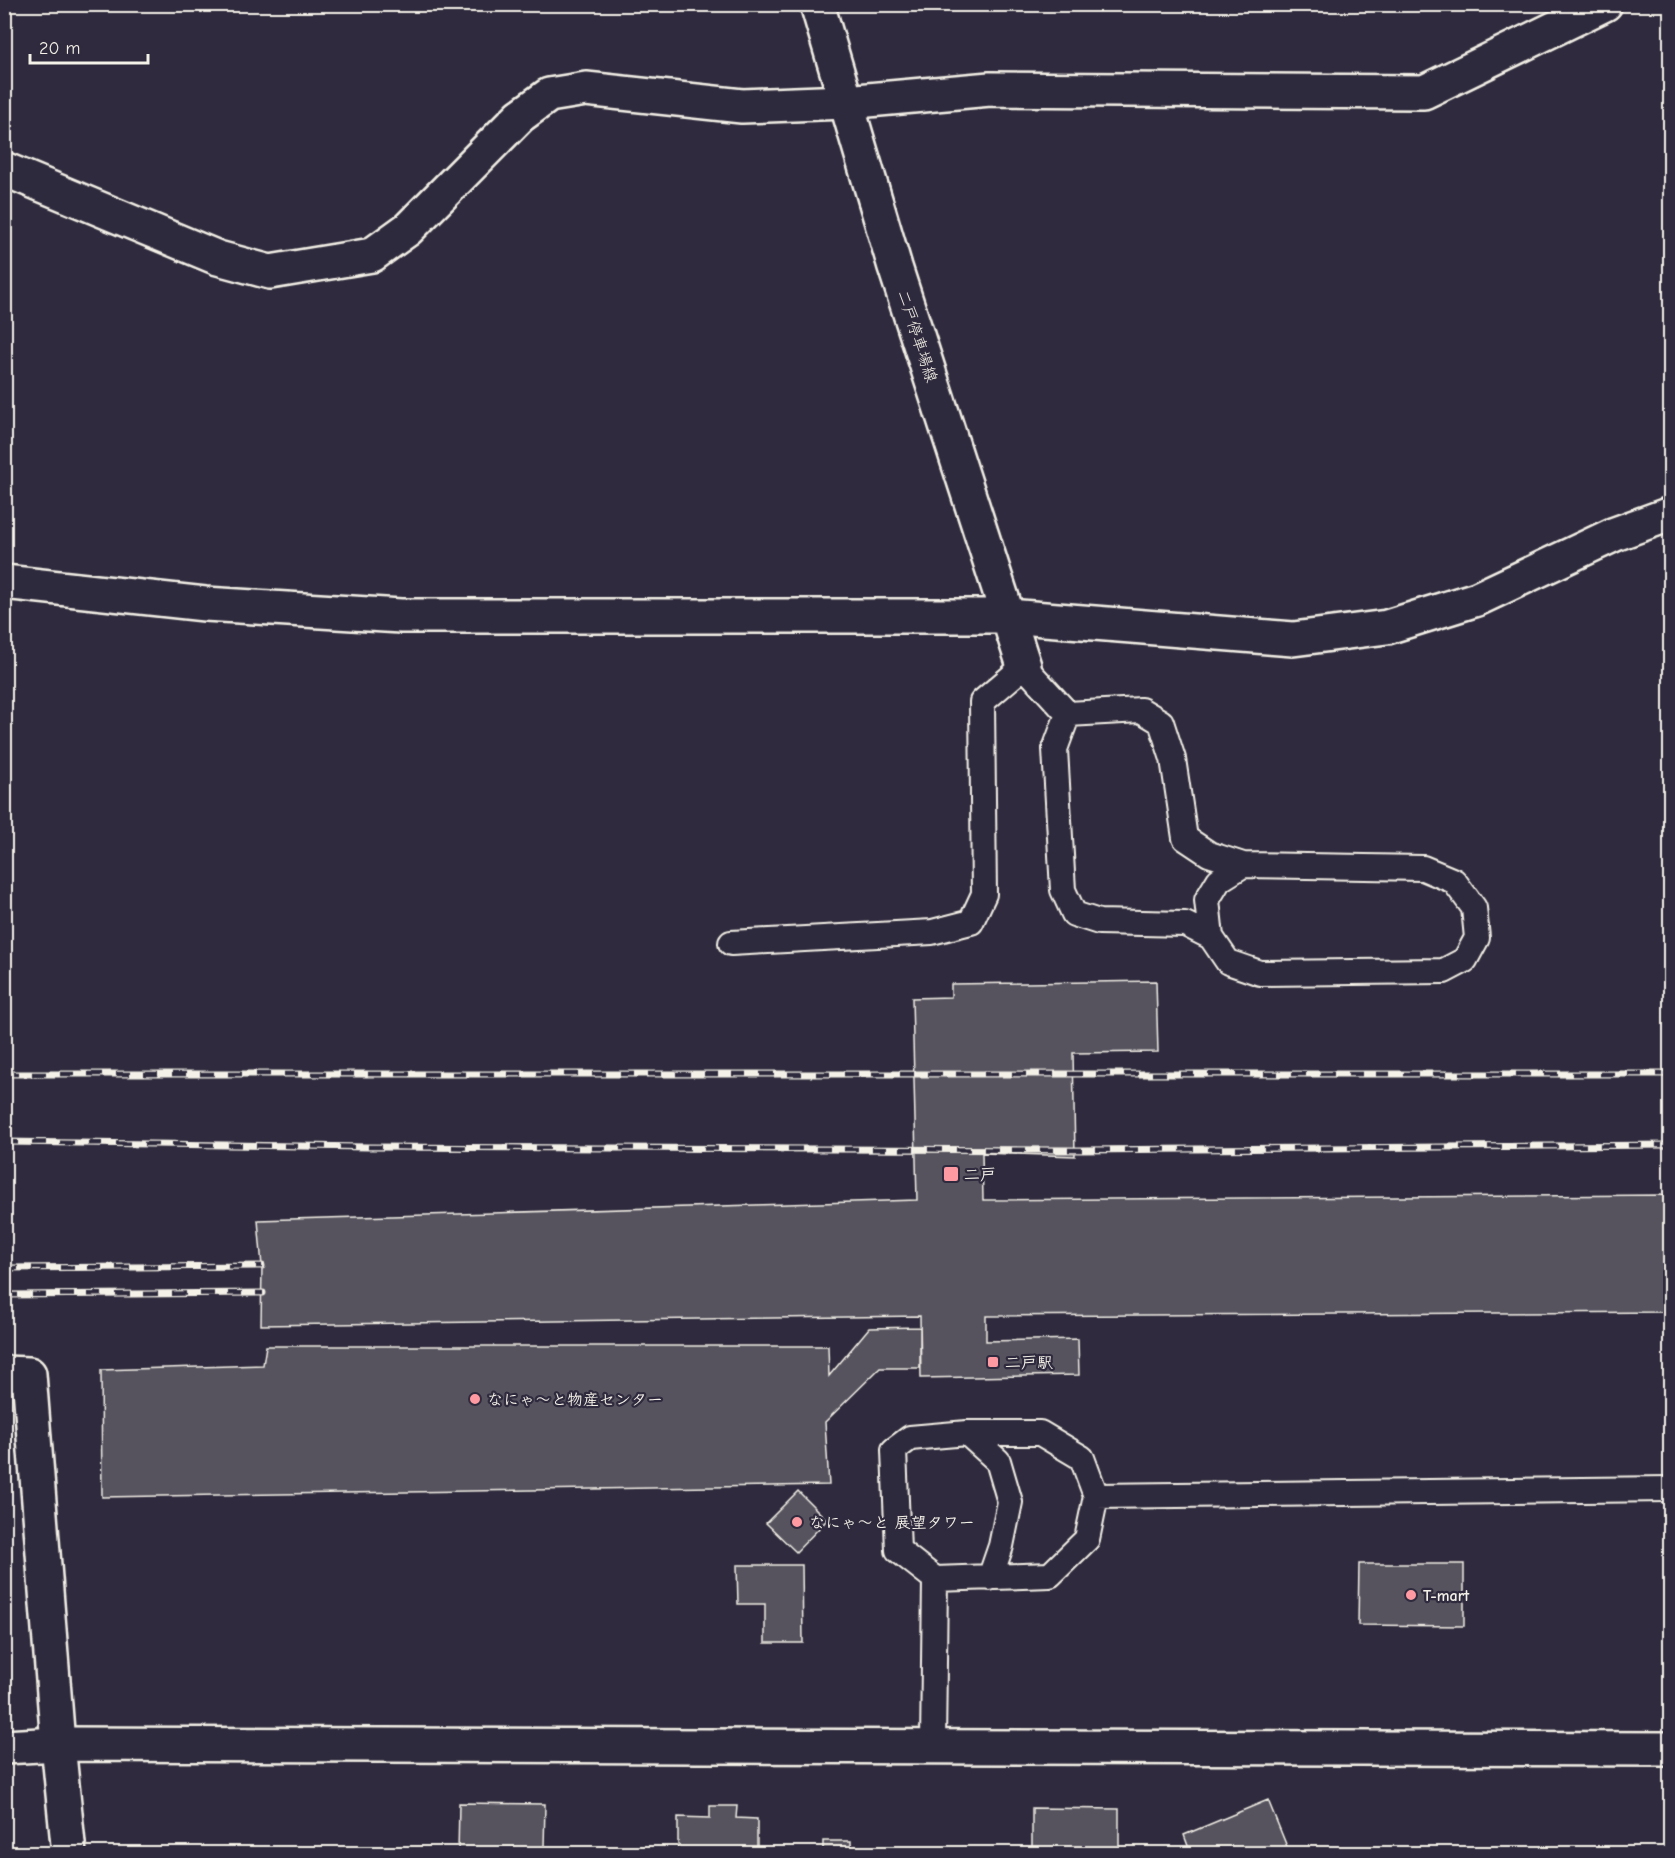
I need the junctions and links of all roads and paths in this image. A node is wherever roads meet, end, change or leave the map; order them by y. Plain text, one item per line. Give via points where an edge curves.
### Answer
1 (817, 4) edge
2 (1605, 4) edge
3 (846, 102) junction
4 (4, 169) edge
5 (1671, 514) edge
6 (4, 582) edge
7 (1007, 616) junction
8 (1024, 666) junction
9 (1068, 714) junction
10 (1243, 864) junction
11 (1210, 937) junction
12 (731, 943) dead end
13 (4, 1373) edge
14 (968, 1433) junction
15 (1671, 1489) edge
16 (1096, 1496) junction
17 (990, 1578) junction
18 (935, 1579) junction
19 (58, 1744) junction
20 (933, 1746) junction
21 (4, 1747) edge
22 (1671, 1749) edge
23 (69, 1854) edge

1 - 3 street, 二戸停車場線
2 - 3 street via 1424,92 990,89
3 - 4 street via 742,106 586,89 549,95 520,116 408,229 372,255 270,272 218,258
3 - 7 street, 二戸停車場線
5 - 7 street via 1615,534 1477,599 1387,627 1293,639
6 - 7 street via 205,604 400,616
7 - 8 street, 二戸停車場線
8 - 9 lane
8 - 12 lane via 982,702 984,894 971,922 932,932
9 - 10 lane via 1141,710 1161,722 1173,759 1185,838 1209,854
9 - 11 lane via 1055,749 1063,890 1074,914 1099,922 1185,924
10 - 11 lane via 1219,880 1207,900
10 - 11 lane via 1423,868 1454,880 1474,908 1477,938 1465,960 1444,971 1260,973 1228,962
13 - 19 street via 28,1374
14 - 16 lane via 1040,1433 1082,1458
14 - 17 lane via 998,1461 1011,1502
14 - 18 lane via 910,1438 894,1450 898,1550
15 - 16 lane
16 - 17 lane via 1087,1539 1050,1575
17 - 18 lane
18 - 20 lane
19 - 20 street
19 - 21 street
19 - 23 street
20 - 22 street

